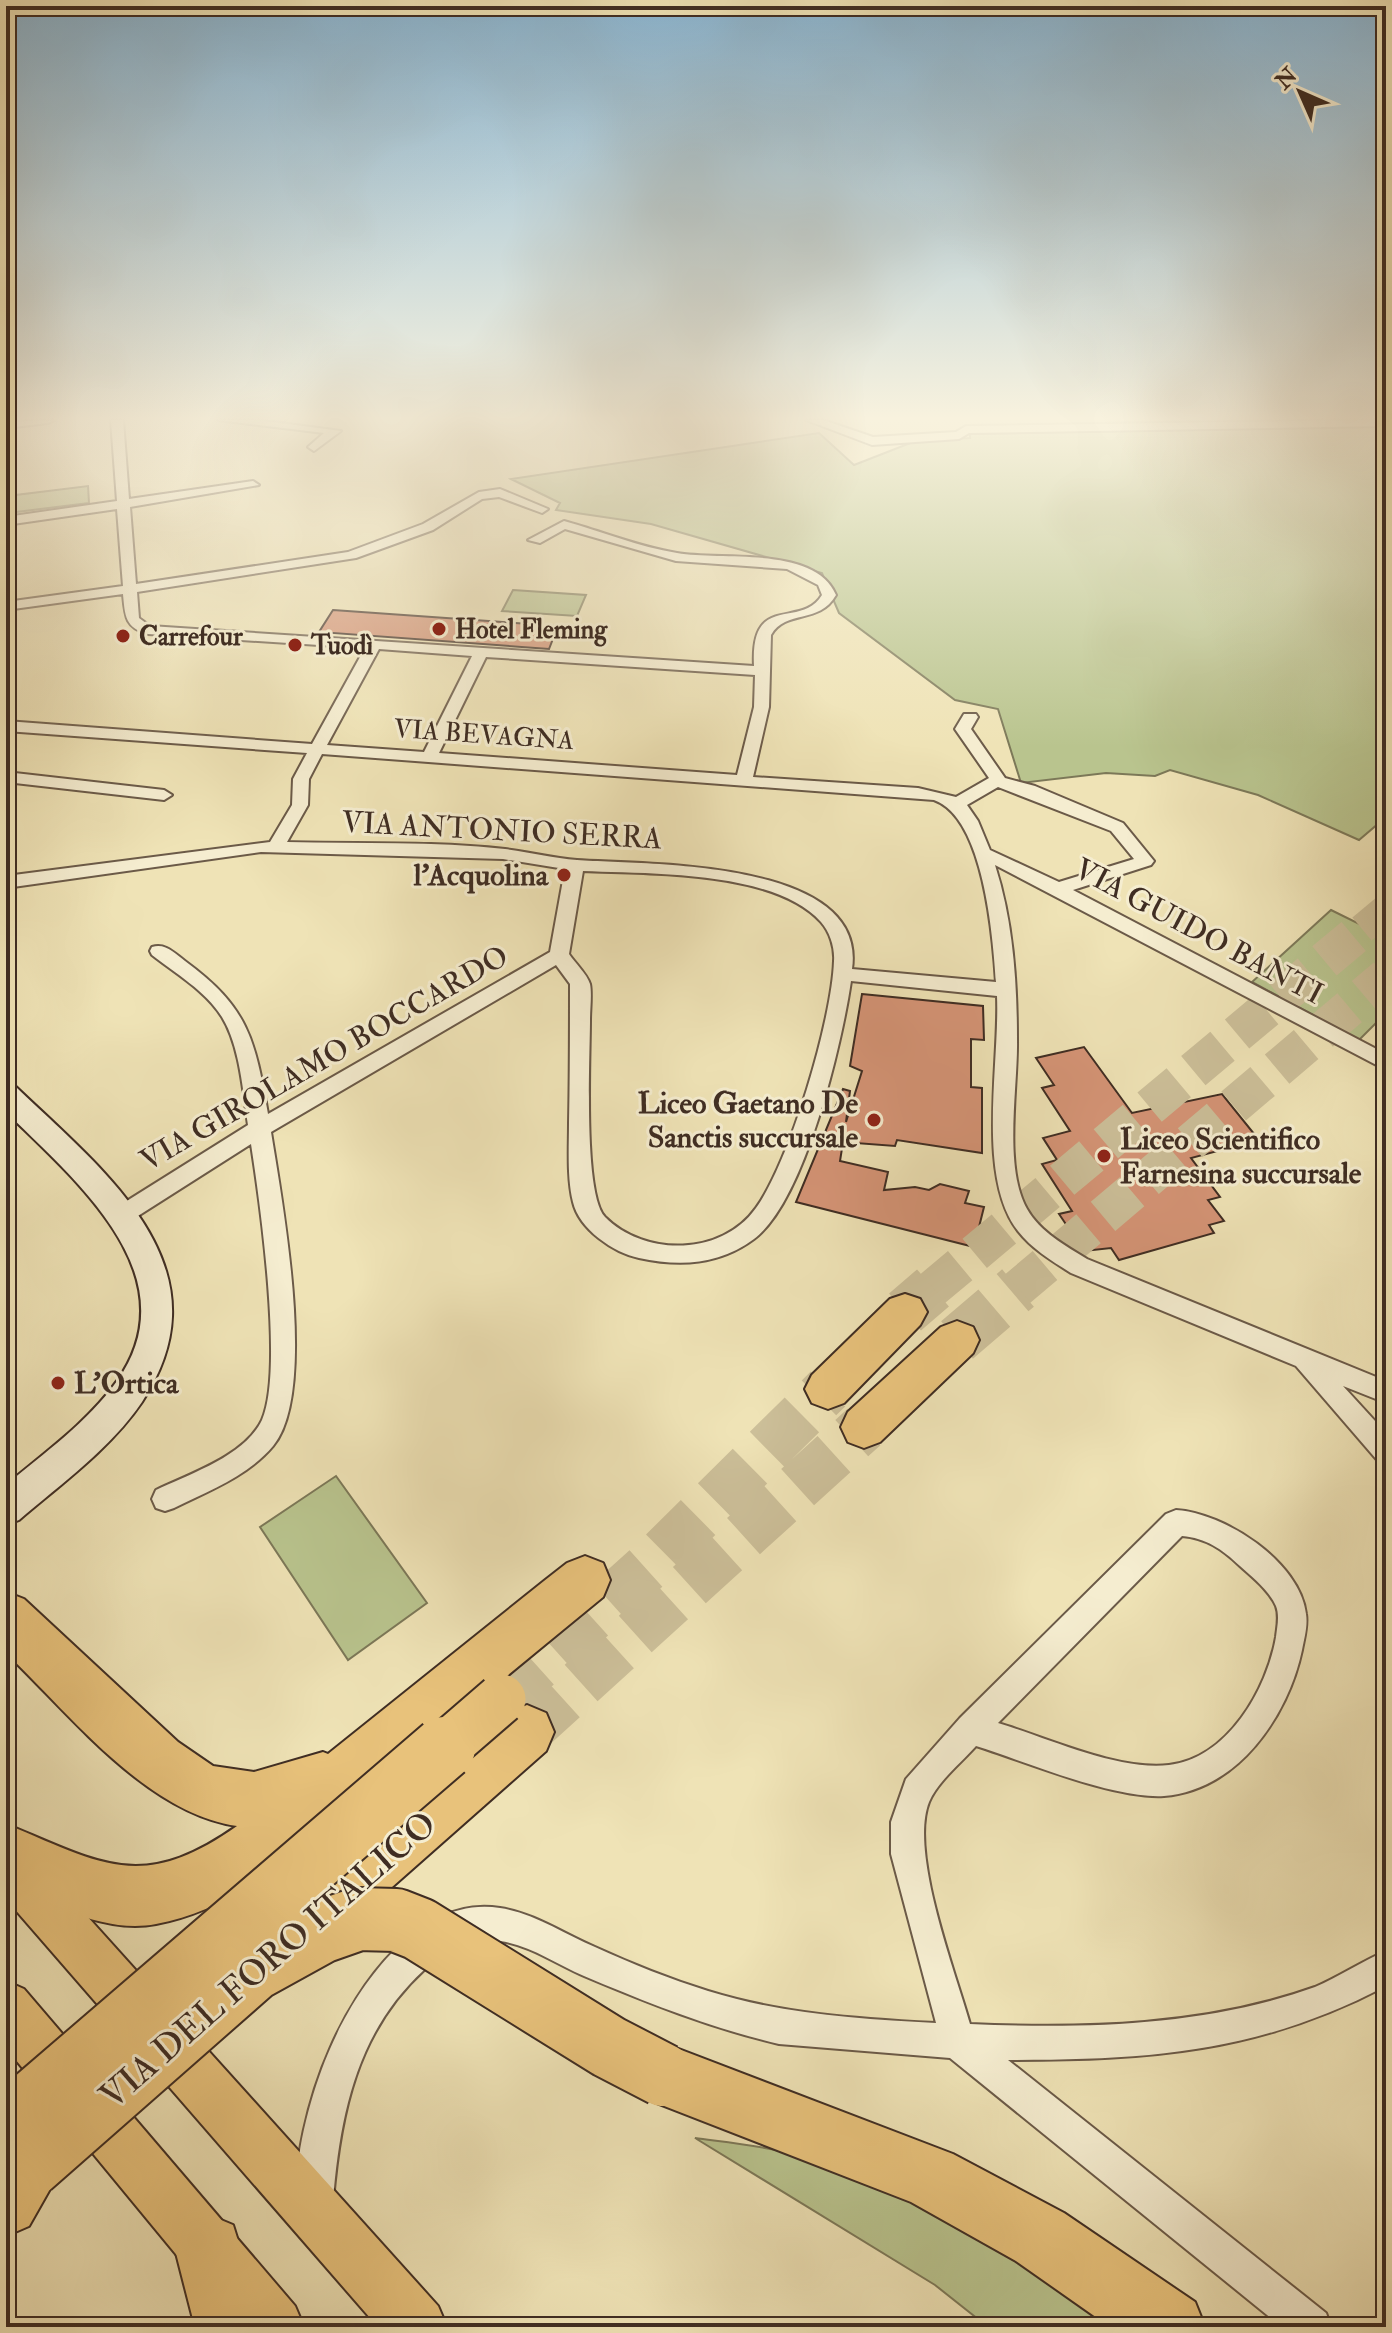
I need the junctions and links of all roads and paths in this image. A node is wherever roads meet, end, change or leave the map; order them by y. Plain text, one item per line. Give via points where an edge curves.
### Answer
1 (127, 529) edge
2 (423, 529) edge
3 (557, 529) edge
4 (578, 529) edge
5 (535, 540) dead end
6 (131, 588) junction
7 (6, 606) edge
8 (374, 644) junction
9 (481, 652) junction
10 (761, 671) junction
11 (970, 717) dead end
12 (6, 726) edge
13 (316, 748) junction
14 (430, 756) junction
15 (6, 777) edge
16 (744, 780) junction
17 (997, 781) junction
18 (164, 795) dead end
19 (956, 804) junction
20 (275, 848) junction
21 (983, 854) junction
22 (575, 865) junction
23 (6, 882) edge
24 (1057, 889) junction
25 (159, 951) dead end
26 (559, 955) junction
27 (842, 974) junction
28 (1005, 990) junction
29 (1386, 1063) edge
30 (6, 1094) edge
31 (259, 1129) junction
32 (122, 1215) junction
33 (905, 1312) tunnel mouth
34 (957, 1340) tunnel mouth
35 (1304, 1359) junction
36 (828, 1389) tunnel mouth
37 (1386, 1392) edge
38 (864, 1427) tunnel mouth
39 (1386, 1452) edge
40 (165, 1499) dead end
41 (6, 1508) edge
42 (585, 1580) dead end
43 (6, 1617) edge
44 (971, 1729) junction
45 (365, 1758) junction
46 (6, 1853) edge
47 (6, 1862) edge
48 (1386, 1968) edge
49 (254, 1969) junction
50 (6, 2007) edge
51 (958, 2042) junction
52 (12, 2170) edge
53 (314, 2214) junction
54 (209, 2249) junction
55 (230, 2327) edge
56 (274, 2327) edge
57 (417, 2327) edge
58 (1170, 2327) edge
59 (1312, 2327) edge

1 - 6 street
2 - 6 street via 365,551
3 - 5 street
4 - 10 street via 676,557 782,564 816,576 829,591 826,604 771,624 761,648
6 - 7 street
6 - 8 street via 133,621 148,630
8 - 9 street
8 - 13 street
9 - 10 street
9 - 14 street
10 - 16 street
11 - 17 street via 963,729
12 - 13 street, VIA BEVAGNA
13 - 14 street, VIA BEVAGNA
13 - 20 street via 301,779 300,805
14 - 16 street, VIA BEVAGNA
15 - 18 street
16 - 19 street, VIA BEVAGNA via 934,796
17 - 19 street
17 - 24 street via 1117,827 1145,861
19 - 21 street via 970,821
20 - 22 street, VIA ANTONIO SERRA via 503,854
20 - 23 street, VIA ANTONIO SERRA
21 - 24 street, VIA GUIDO BANTI
21 - 28 street via 1004,940
22 - 26 street
22 - 27 street, VIA ANTONIO SERRA via 676,870 763,883 798,897 816,907 836,930 844,949
24 - 29 street, VIA GUIDO BANTI
25 - 31 street via 224,1006 237,1025
26 - 27 street, VIA ANTONIO SERRA via 580,983 584,1203 618,1241 642,1252 671,1256 721,1247 763,1216 819,1085
26 - 31 street, VIA GIROLAMO BOCCARDO
27 - 28 street
28 - 35 street via 1006,1185 1014,1211 1033,1233 1079,1266
30 - 32 street
31 - 32 street, VIA GIROLAMO BOCCARDO
31 - 40 street via 283,1322 280,1408 269,1431 243,1456
32 - 41 street via 149,1257 159,1297 159,1321 147,1360 111,1413
33 - 36 highway
34 - 38 highway
35 - 37 street
35 - 39 street
42 - 45 highway
43 - 45 highway via 158,1762 209,1794 254,1800 279,1796
44 - 44 street via 1147,1782 1198,1771 1259,1719 1283,1671 1292,1613 1285,1595 1264,1569 1222,1534 1176,1523
44 - 51 street via 917,1790 906,1840
45 - 46 highway via 246,1851 171,1892 139,1897 105,1893
47 - 53 main road
48 - 51 street via 1320,2003 1249,2023 1148,2037
49 - 52 highway, VIA DEL FORO ITALICO, bridge
49 - 52 highway, VIA DEL FORO ITALICO, bridge via 514,1716
49 - 58 highway, bridge via 339,1924 396,1920 663,2075 930,2177 1040,2237
50 - 54 main road
51 - 53 street via 750,2022 663,1993 514,1927 472,1923 435,1938 411,1957 354,2031 327,2107
51 - 59 street
53 - 57 main road
54 - 55 highway
54 - 56 main road

